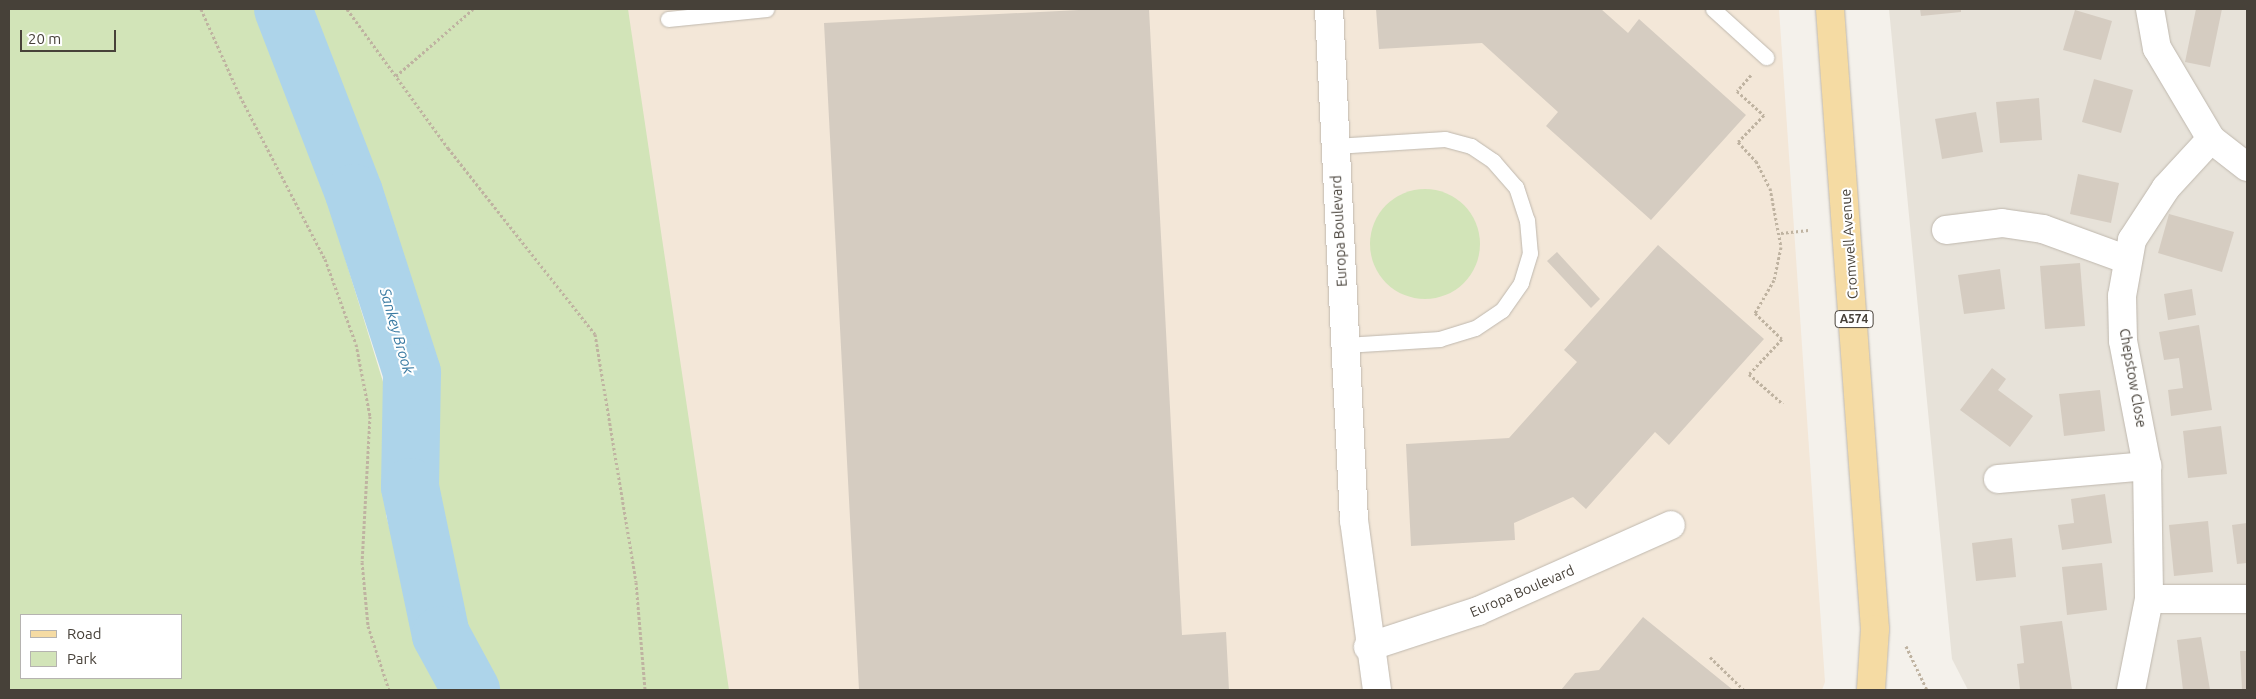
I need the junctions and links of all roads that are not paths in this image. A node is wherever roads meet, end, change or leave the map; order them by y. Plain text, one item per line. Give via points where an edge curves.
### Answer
1 (766, 9) edge
2 (1329, 9) edge
3 (1713, 9) edge
4 (1830, 9) edge
5 (2150, 9) edge
6 (668, 19) dead end
7 (1766, 57) road end
8 (2211, 139) junction
9 (1335, 146) junction
10 (2247, 167) edge
11 (1946, 230) dead end
12 (2128, 260) junction
13 (1345, 346) junction
14 (2148, 466) junction
15 (1998, 479) dead end
16 (1671, 525) dead end
17 (2149, 599) junction
18 (2247, 599) edge
19 (1875, 630) junction
20 (1368, 647) junction
21 (1377, 690) edge
22 (1871, 690) edge
23 (1891, 690) edge
24 (2131, 690) edge

1 - 6 lane
2 - 9 street, Europa Boulevard
3 - 7 lane
4 - 19 main road, Cromwell Avenue / A574
5 - 8 street via 2156,48
8 - 10 street
8 - 12 street, Chepstow Close via 2166,188 2132,240
9 - 13 street, Europa Boulevard
9 - 13 lane via 1445,139 1471,146 1493,160 1516,187 1528,220 1530,253 1520,283 1502,310 1474,328 1440,339
11 - 12 street via 2002,223 2043,229
12 - 14 street, Chepstow Close via 2123,341
13 - 20 street, Europa Boulevard via 1354,520
14 - 15 street
14 - 17 street, Chepstow Close
16 - 20 street, Europa Boulevard via 1478,612
17 - 18 street
17 - 24 street, Chepstow Close
19 - 22 main road, Cromwell Avenue / A574
19 - 23 main road, Cromwell Avenue / A574
20 - 21 street, Europa Boulevard

